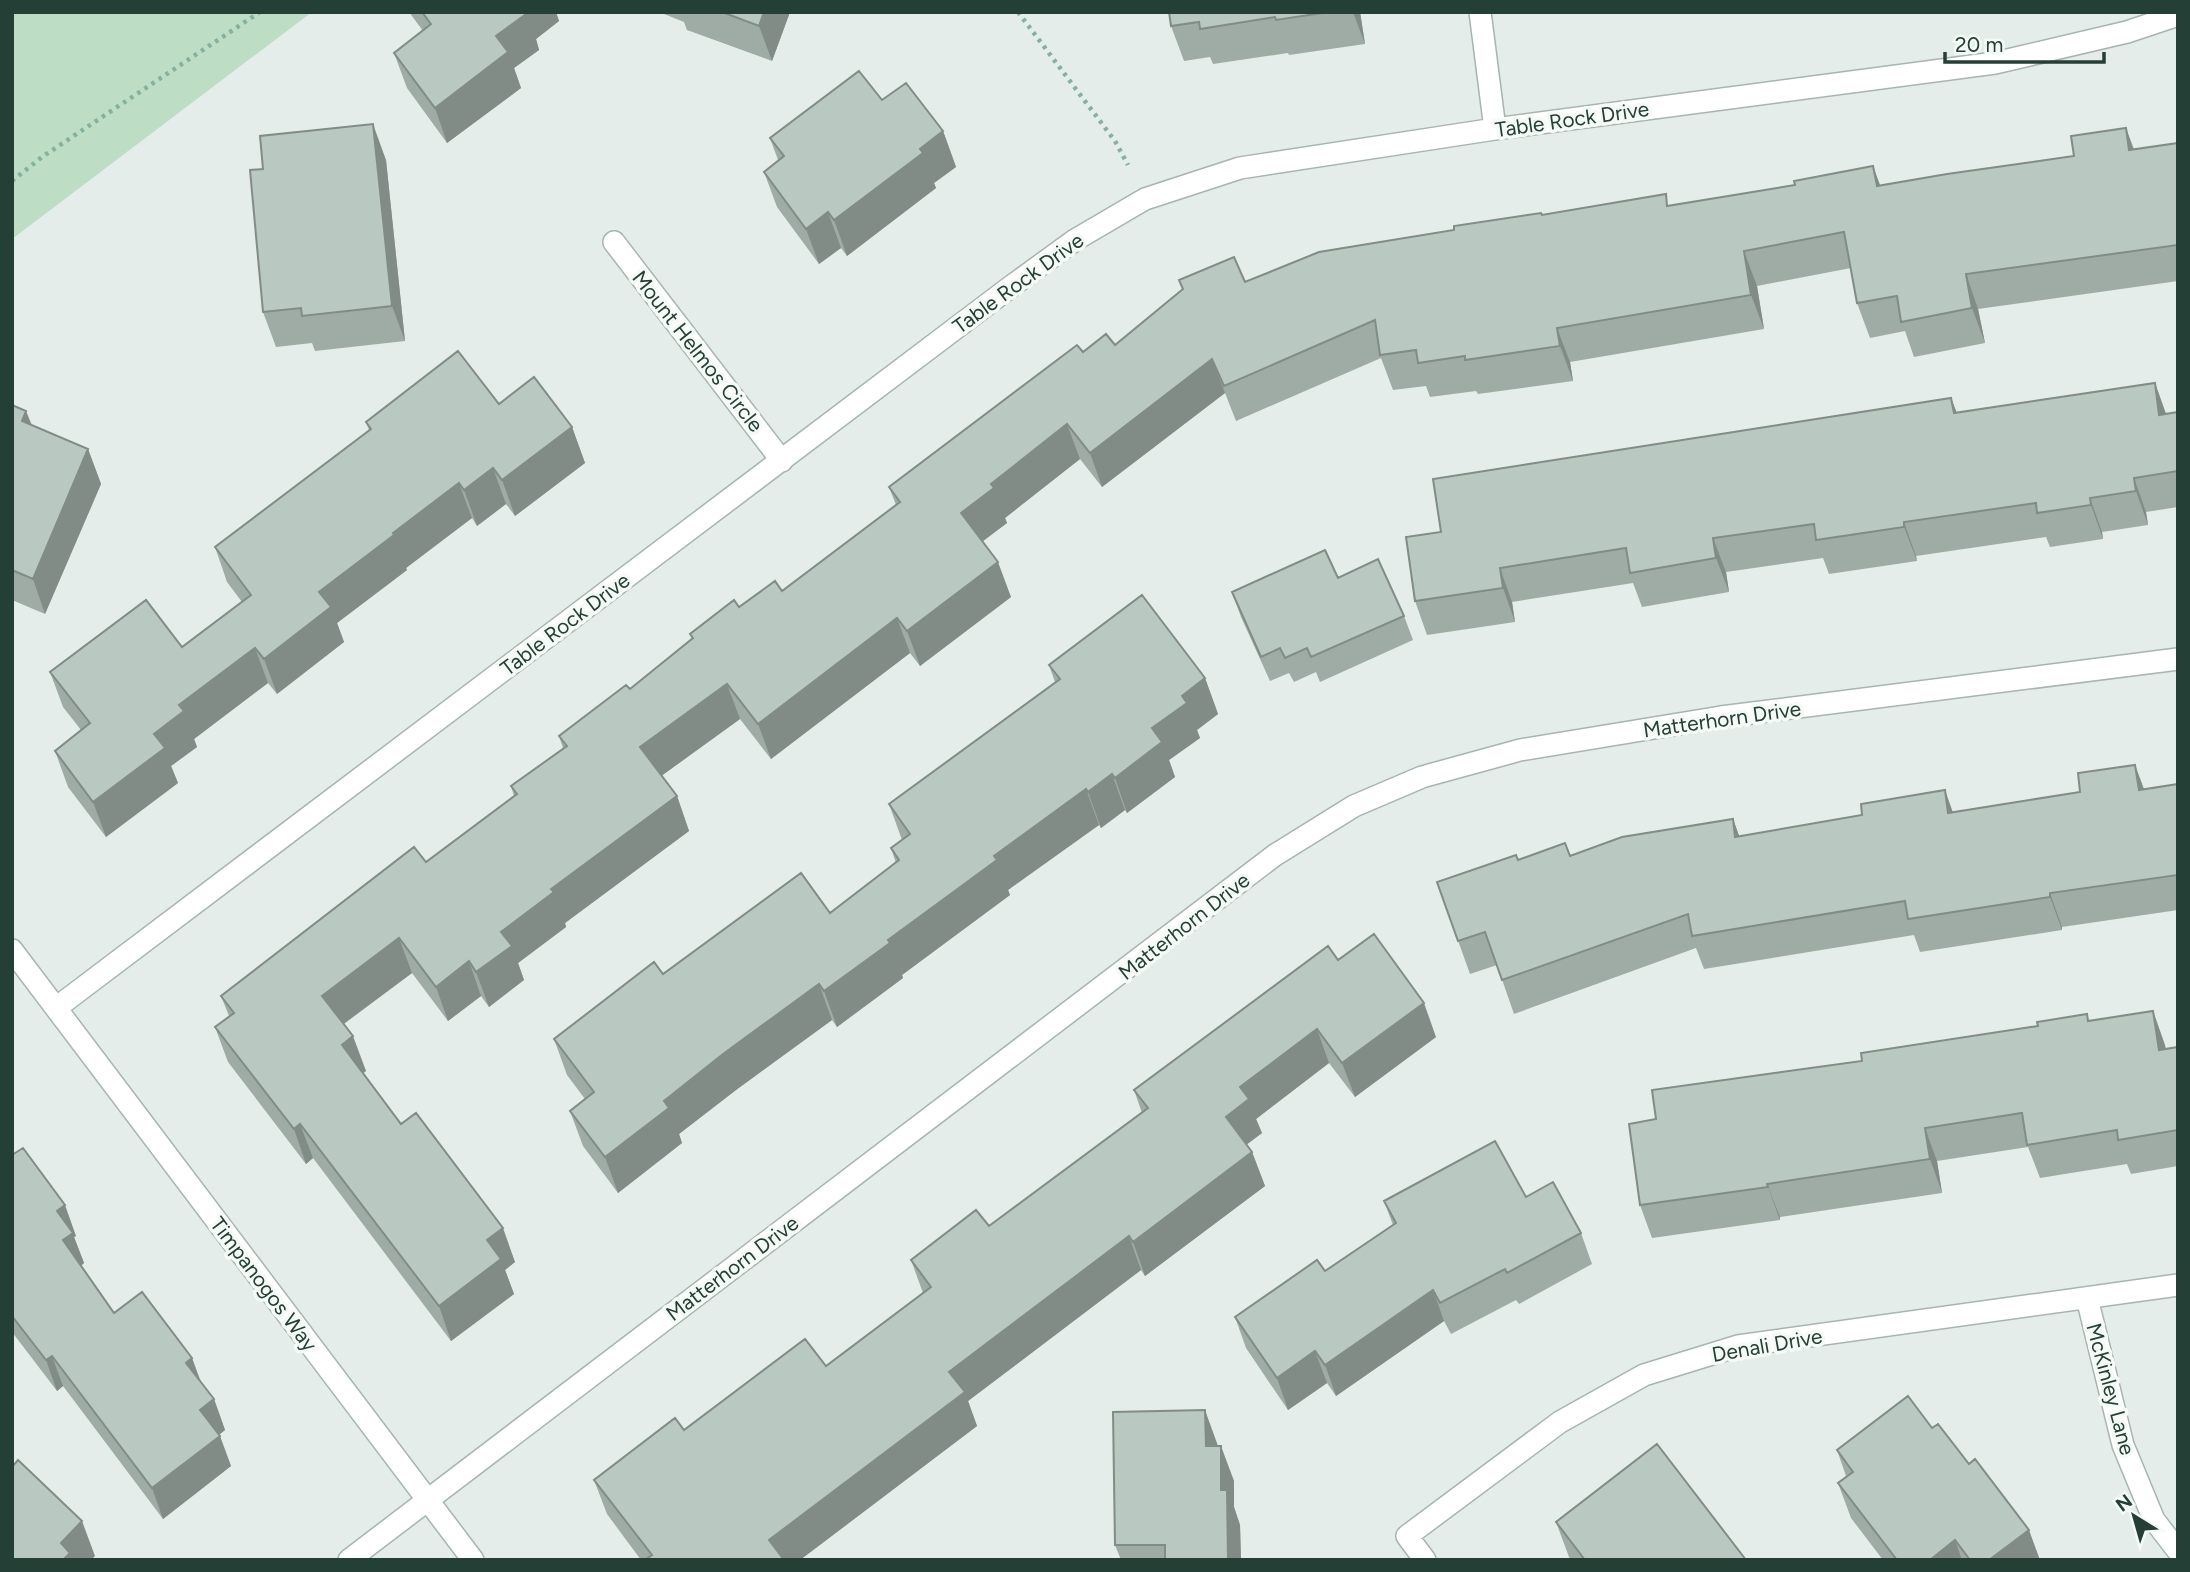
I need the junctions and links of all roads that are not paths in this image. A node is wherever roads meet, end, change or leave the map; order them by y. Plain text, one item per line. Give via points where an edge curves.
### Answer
1 (1480, 12) edge
2 (2178, 15) edge
3 (1495, 130) junction
4 (614, 242) dead end
5 (782, 461) junction
6 (2178, 659) edge
7 (12, 950) edge
8 (56, 1008) junction
9 (2178, 1285) edge
10 (2087, 1298) junction
11 (426, 1500) junction
12 (2178, 1551) edge
13 (349, 1560) edge
14 (473, 1560) edge
15 (1425, 1560) edge

1 - 3 street
2 - 3 street, Table Rock Drive via 2127,32 1995,63
3 - 5 street, Table Rock Drive via 1240,168 1145,199 1075,240
4 - 5 street, Mount Helmos Circle
5 - 8 street, Table Rock Drive
6 - 11 street, Matterhorn Drive via 1735,716 1520,750 1422,777 1354,806 1275,855
7 - 8 street, Timpanogos Way
8 - 11 street, Timpanogos Way
9 - 10 street, Denali Drive
10 - 12 street, McKinley Lane via 2123,1446 2154,1520
10 - 15 street, Denali Drive via 1738,1346 1644,1375 1560,1422 1407,1536
11 - 13 street, Matterhorn Drive
11 - 14 street, Timpanogos Way

